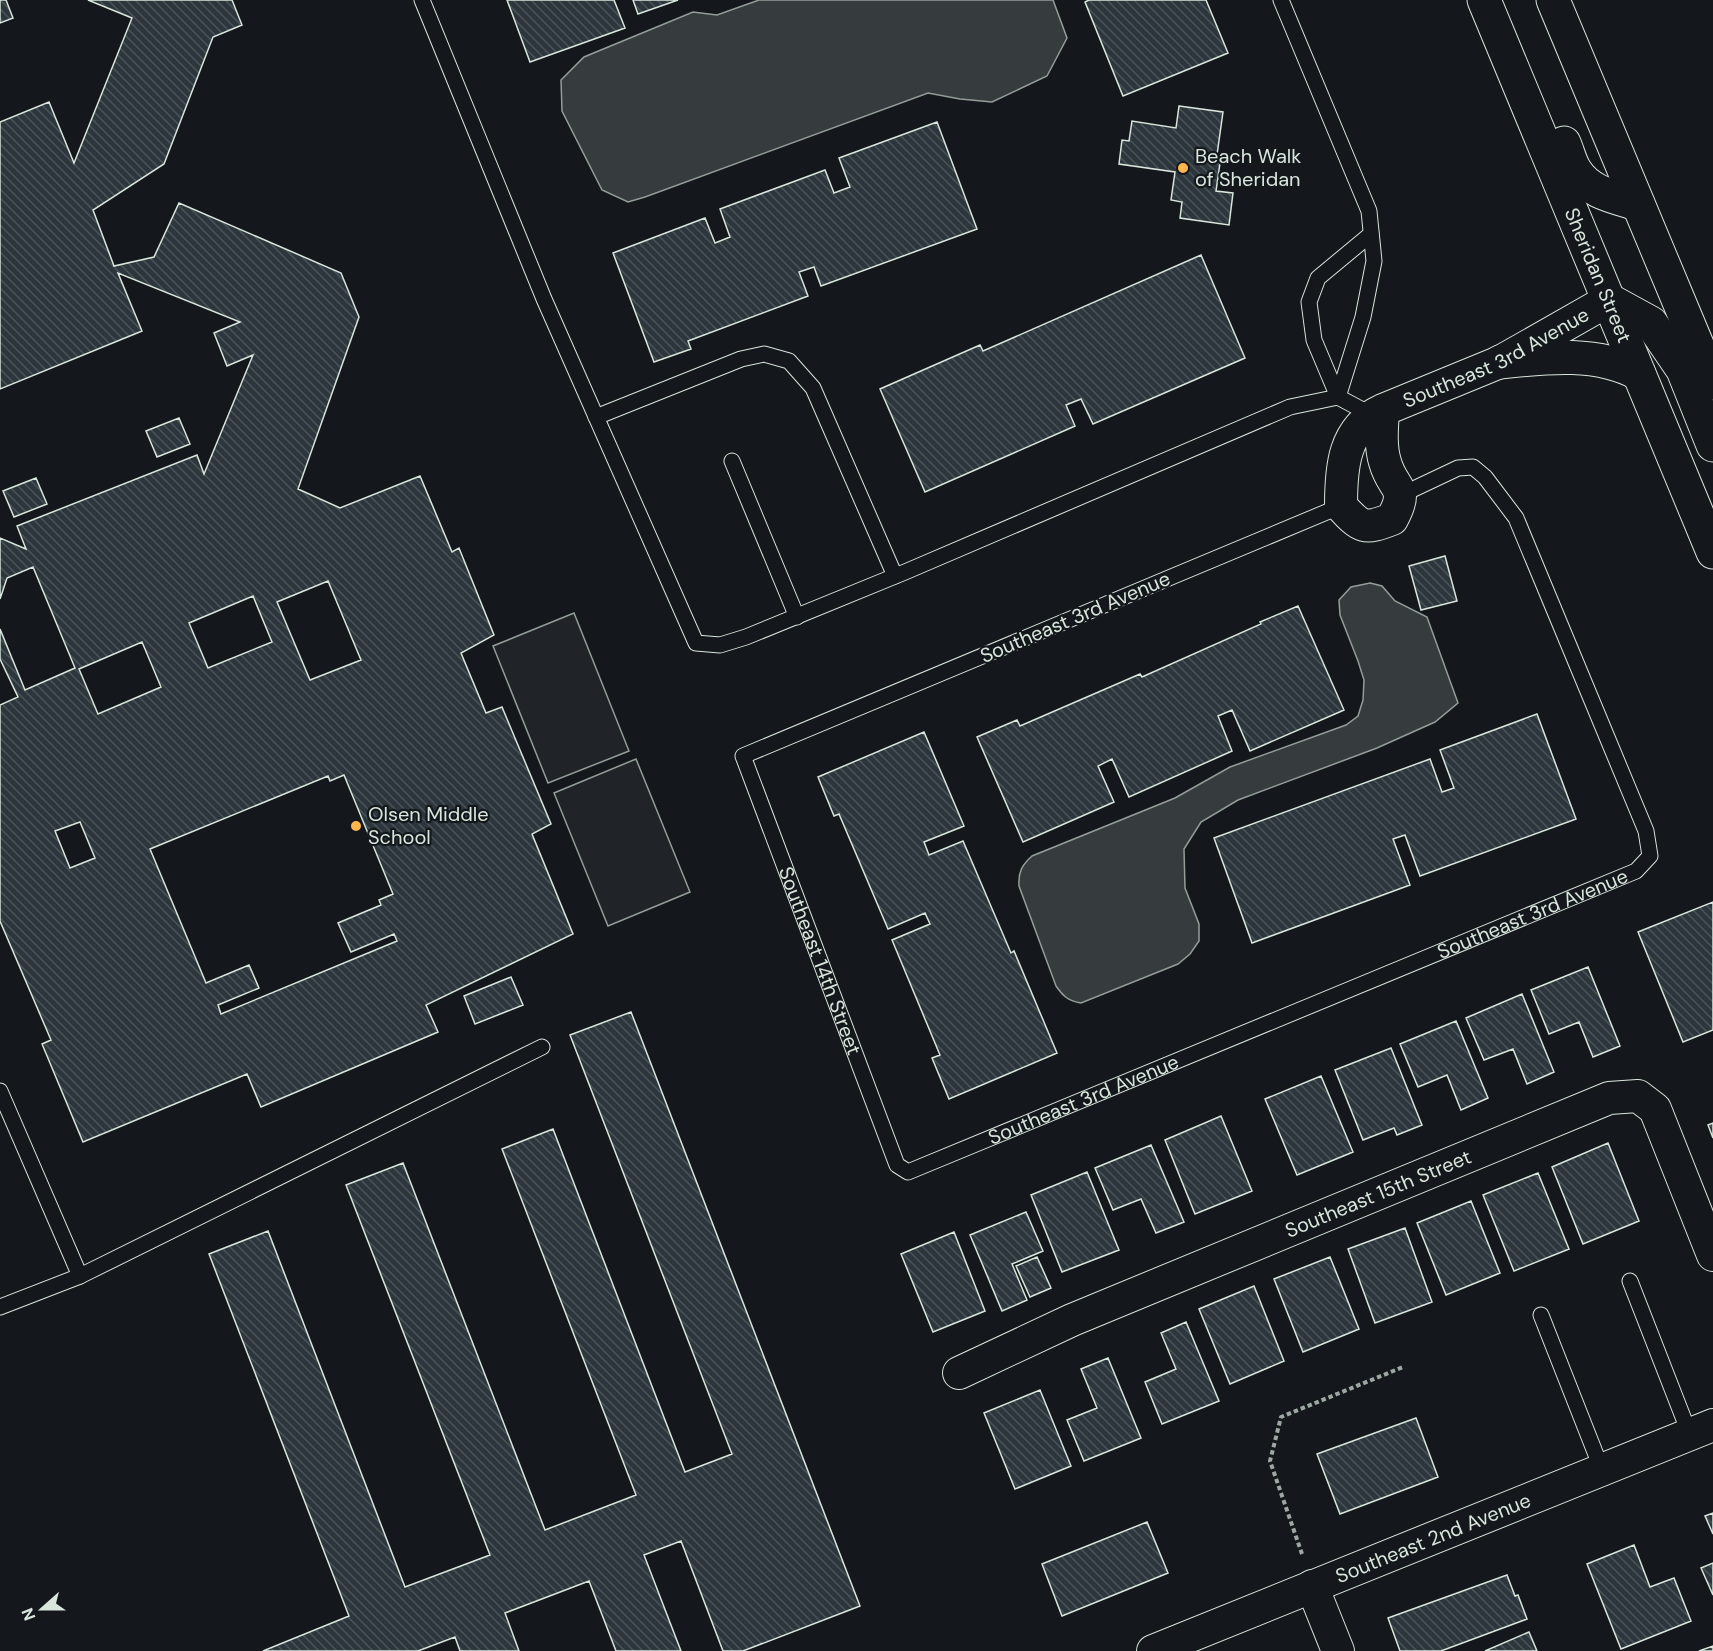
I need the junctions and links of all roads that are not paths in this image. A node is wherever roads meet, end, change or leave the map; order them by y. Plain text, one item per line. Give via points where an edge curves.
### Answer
1 (422, 0) edge
2 (1281, 0) edge
3 (1484, 0) edge
4 (1505, 0) edge
5 (1553, 0) edge
6 (1638, 204) junction
7 (1371, 234) junction
8 (1609, 300) junction
9 (1500, 362) junction
10 (1639, 374) junction
11 (1713, 383) edge
12 (1338, 397) junction
13 (1378, 412) junction
14 (596, 417) junction
15 (1713, 445) edge
16 (732, 461) dead end
17 (1401, 495) junction
18 (1341, 506) junction
19 (1713, 552) edge
20 (895, 576) junction
21 (797, 616) junction
22 (743, 756) joint
23 (542, 1047) dead end
24 (0, 1091) edge
25 (897, 1164) joint
26 (1713, 1255) edge
27 (80, 1276) junction
28 (1630, 1281) dead end
29 (0, 1307) edge
30 (1541, 1315) dead end
31 (958, 1373) dead end
32 (1702, 1430) edge
33 (1602, 1470) junction
34 (1312, 1586) junction
35 (1153, 1651) edge
36 (1338, 1651) edge

1 - 14 lane
2 - 7 lane via 1369,211
3 - 8 main road, Sheridan Street
4 - 6 main road via 1575,170 1587,184 1605,194
5 - 6 main road
6 - 11 main road
7 - 12 lane via 1374,261 1363,317
7 - 12 lane via 1318,278 1309,302 1314,340
8 - 9 street, Southeast 3rd Avenue
8 - 10 main road, Sheridan Street
8 - 15 main road via 1651,323 1683,370
9 - 10 main road via 1565,356 1606,362
9 - 13 street, Southeast 3rd Avenue
10 - 19 main road, Sheridan Street
12 - 13 lane
12 - 20 lane via 1290,407
13 - 17 street via 1385,463
13 - 18 street, Southeast 3rd Avenue via 1354,434 1348,446 1341,476
14 - 20 lane via 741,359 764,354 789,361 813,388
14 - 21 lane via 696,643 720,645
16 - 21 lane
17 - 18 street via 1392,519 1376,525 1354,521
17 - 25 lane, Southeast 3rd Avenue via 1458,468 1473,467 1516,518 1646,831 1650,855 1636,872 908,1172
18 - 22 lane, Southeast 3rd Avenue
20 - 21 lane
22 - 25 lane, Southeast 14th Street
23 - 27 lane
24 - 27 lane
26 - 31 street, Southeast 15th Street via 1655,1109 1638,1096 1610,1098 1072,1320
27 - 29 lane
28 - 32 lane
30 - 33 lane
32 - 33 street, Southeast 2nd Avenue
33 - 34 street, Southeast 2nd Avenue
34 - 35 street, Southeast 2nd Avenue
34 - 36 street

